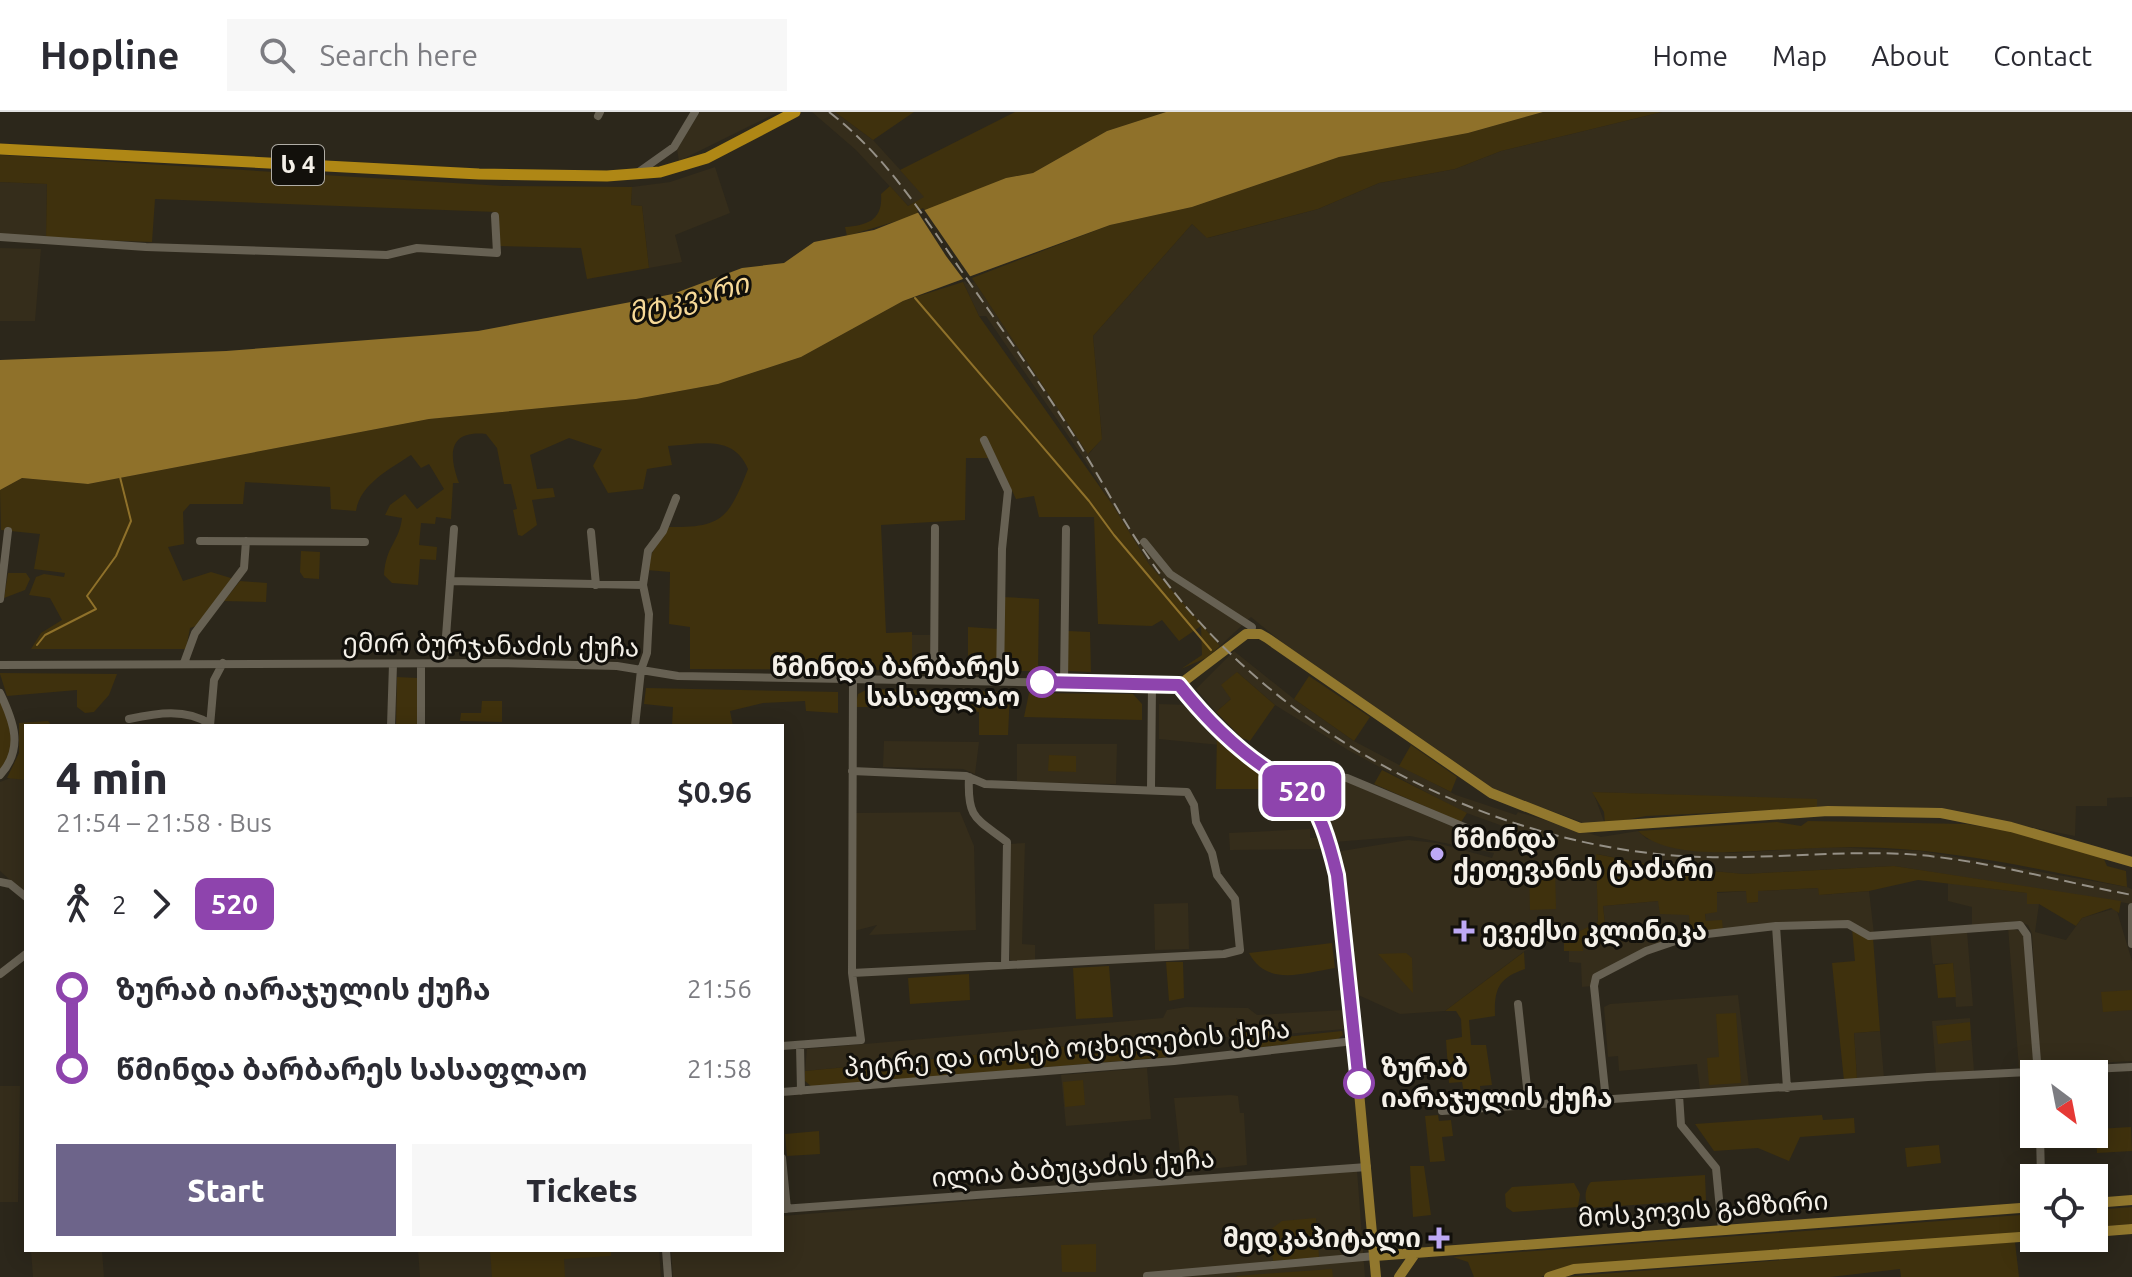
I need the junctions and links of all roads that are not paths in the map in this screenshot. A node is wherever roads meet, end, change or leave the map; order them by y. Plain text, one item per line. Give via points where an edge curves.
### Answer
1 (695, 112) edge
2 (795, 112) edge
3 (0, 149) edge
4 (635, 175) junction
5 (495, 216) dead end
6 (0, 237) edge
7 (984, 440) dead end
8 (676, 498) dead end
9 (935, 528) dead end
10 (454, 529) dead end
11 (1066, 529) dead end
12 (8, 531) dead end
13 (591, 532) dead end
14 (200, 541) dead end
15 (246, 541) junction
16 (365, 542) dead end
17 (1144, 542) dead end
18 (1, 572) edge
19 (450, 581) junction
20 (596, 585) junction
21 (643, 585) junction
22 (0, 599) edge
23 (1251, 633) junction
24 (184, 663) junction
25 (223, 663) junction
26 (444, 663) junction
27 (393, 664) junction
28 (421, 664) junction
29 (0, 665) edge
30 (641, 670) junction
31 (853, 678) junction
32 (934, 680) junction
33 (1000, 681) junction
34 (1064, 683) junction
35 (1152, 685) junction
36 (1179, 685) junction
37 (0, 693) edge
38 (129, 719) dead end
39 (208, 724) edge
40 (210, 724) edge
41 (391, 724) edge
42 (421, 724) edge
43 (635, 724) edge
44 (852, 771) junction
45 (0, 775) edge
46 (969, 777) junction
47 (1295, 783) junction
48 (1151, 788) junction
49 (1500, 842) dead end
50 (2132, 862) edge
51 (0, 882) edge
52 (24, 895) edge
53 (2132, 907) edge
54 (1776, 926) junction
55 (2132, 944) edge
56 (24, 956) edge
57 (1005, 965) junction
58 (852, 973) junction
59 (0, 974) edge
60 (1518, 1004) dead end
61 (1354, 1041) junction
62 (800, 1045) junction
63 (784, 1046) edge
64 (2037, 1060) edge
65 (2132, 1067) edge
66 (2108, 1069) edge
67 (2020, 1074) edge
68 (1787, 1088) junction
69 (801, 1091) junction
70 (784, 1092) edge
71 (1679, 1095) junction
72 (1606, 1100) junction
73 (1529, 1106) junction
74 (1442, 1111) dead end
75 (1367, 1167) junction
76 (2132, 1200) edge
77 (2108, 1202) edge
78 (2020, 1208) edge
79 (784, 1209) edge
80 (2132, 1229) edge
81 (1722, 1230) junction
82 (2108, 1231) edge
83 (2020, 1237) edge
84 (1417, 1251) junction
85 (666, 1252) edge
86 (1375, 1256) junction
87 (1147, 1276) edge
88 (668, 1277) edge
89 (1376, 1277) edge
90 (1399, 1277) edge
91 (1549, 1277) edge

1 - 4 street via 674,147
2 - 4 highway, ს 4 via 707,158
3 - 4 highway, ს 4 via 479,174
5 - 6 street via 497,253 417,248 387,255
7 - 33 street via 1008,491
8 - 21 street via 650,548
9 - 32 street
10 - 19 street
11 - 34 street
12 - 18 street
13 - 20 street
14 - 15 street
15 - 16 street
15 - 24 street via 244,568 195,633
17 - 23 street via 1164,569 1252,627
18 - 22 street
19 - 20 street
19 - 26 street
20 - 21 street
21 - 30 street via 649,614
23 - 36 main road
23 - 50 main road via 1267,638 1491,793 1580,828 1828,811 1941,813 2049,836
24 - 25 street, ემირ ბურჯანაძის ქუჩა
24 - 29 street, ემირ ბურჯანაძის ქუჩა
25 - 27 street, ემირ ბურჯანაძის ქუჩა
25 - 40 street via 213,687
26 - 28 street, ემირ ბურჯანაძის ქუჩა
26 - 30 street, ემირ ბურჯანაძის ქუჩა
27 - 28 street, ემირ ბურჯანაძის ქუჩა
27 - 41 street
28 - 42 street
30 - 31 street, ემირ ბურჯანაძის ქუჩა via 678,676
30 - 43 street
31 - 32 street, ემირ ბურჯანაძის ქუჩა
31 - 44 street
32 - 33 street, ემირ ბურჯანაძის ქუჩა
33 - 34 street, ემირ ბურჯანაძის ქუჩა
34 - 35 street, ემირ ბურჯანაძის ქუჩა
35 - 36 street, ემირ ბურჯანაძის ქუჩა
35 - 48 street
36 - 47 main road via 1245,753
37 - 45 street via 15,730 15,751
38 - 39 street via 192,713
44 - 46 street
44 - 58 street
46 - 48 street via 985,784
46 - 57 street via 968,805 1007,842
47 - 49 street via 1312,774 1347,778
47 - 61 main road via 1316,814 1333,859
48 - 57 street via 1190,794 1217,875 1235,899 1240,950
51 - 52 street
53 - 55 street
54 - 64 street via 1848,924 1872,936 2020,925 2027,935
54 - 68 street
54 - 72 street via 1690,936 1596,977
56 - 59 street
57 - 58 street
58 - 62 street via 861,1040
60 - 73 street
61 - 69 street, პეტრე და იოსებ ოცხელების ქუჩა
61 - 75 main road
62 - 63 street
62 - 69 street
65 - 66 street
67 - 68 street
68 - 71 street
69 - 70 street, პეტრე და იოსებ ოცხელების ქუჩა
71 - 72 street
71 - 81 street via 1681,1125 1716,1168
72 - 73 street
73 - 74 street
75 - 79 street, ილია ბაბუცაძის ქუჩა
75 - 86 main road
76 - 77 main road
78 - 81 main road, მოსკოვის გამზირი
80 - 82 main road
81 - 84 main road, მოსკოვის გამზირი
83 - 91 main road, მოსკოვის გამზირი via 1574,1269
84 - 86 main road, მოსკოვის გამზირი
84 - 90 main road
85 - 88 street
86 - 87 street
86 - 89 main road

